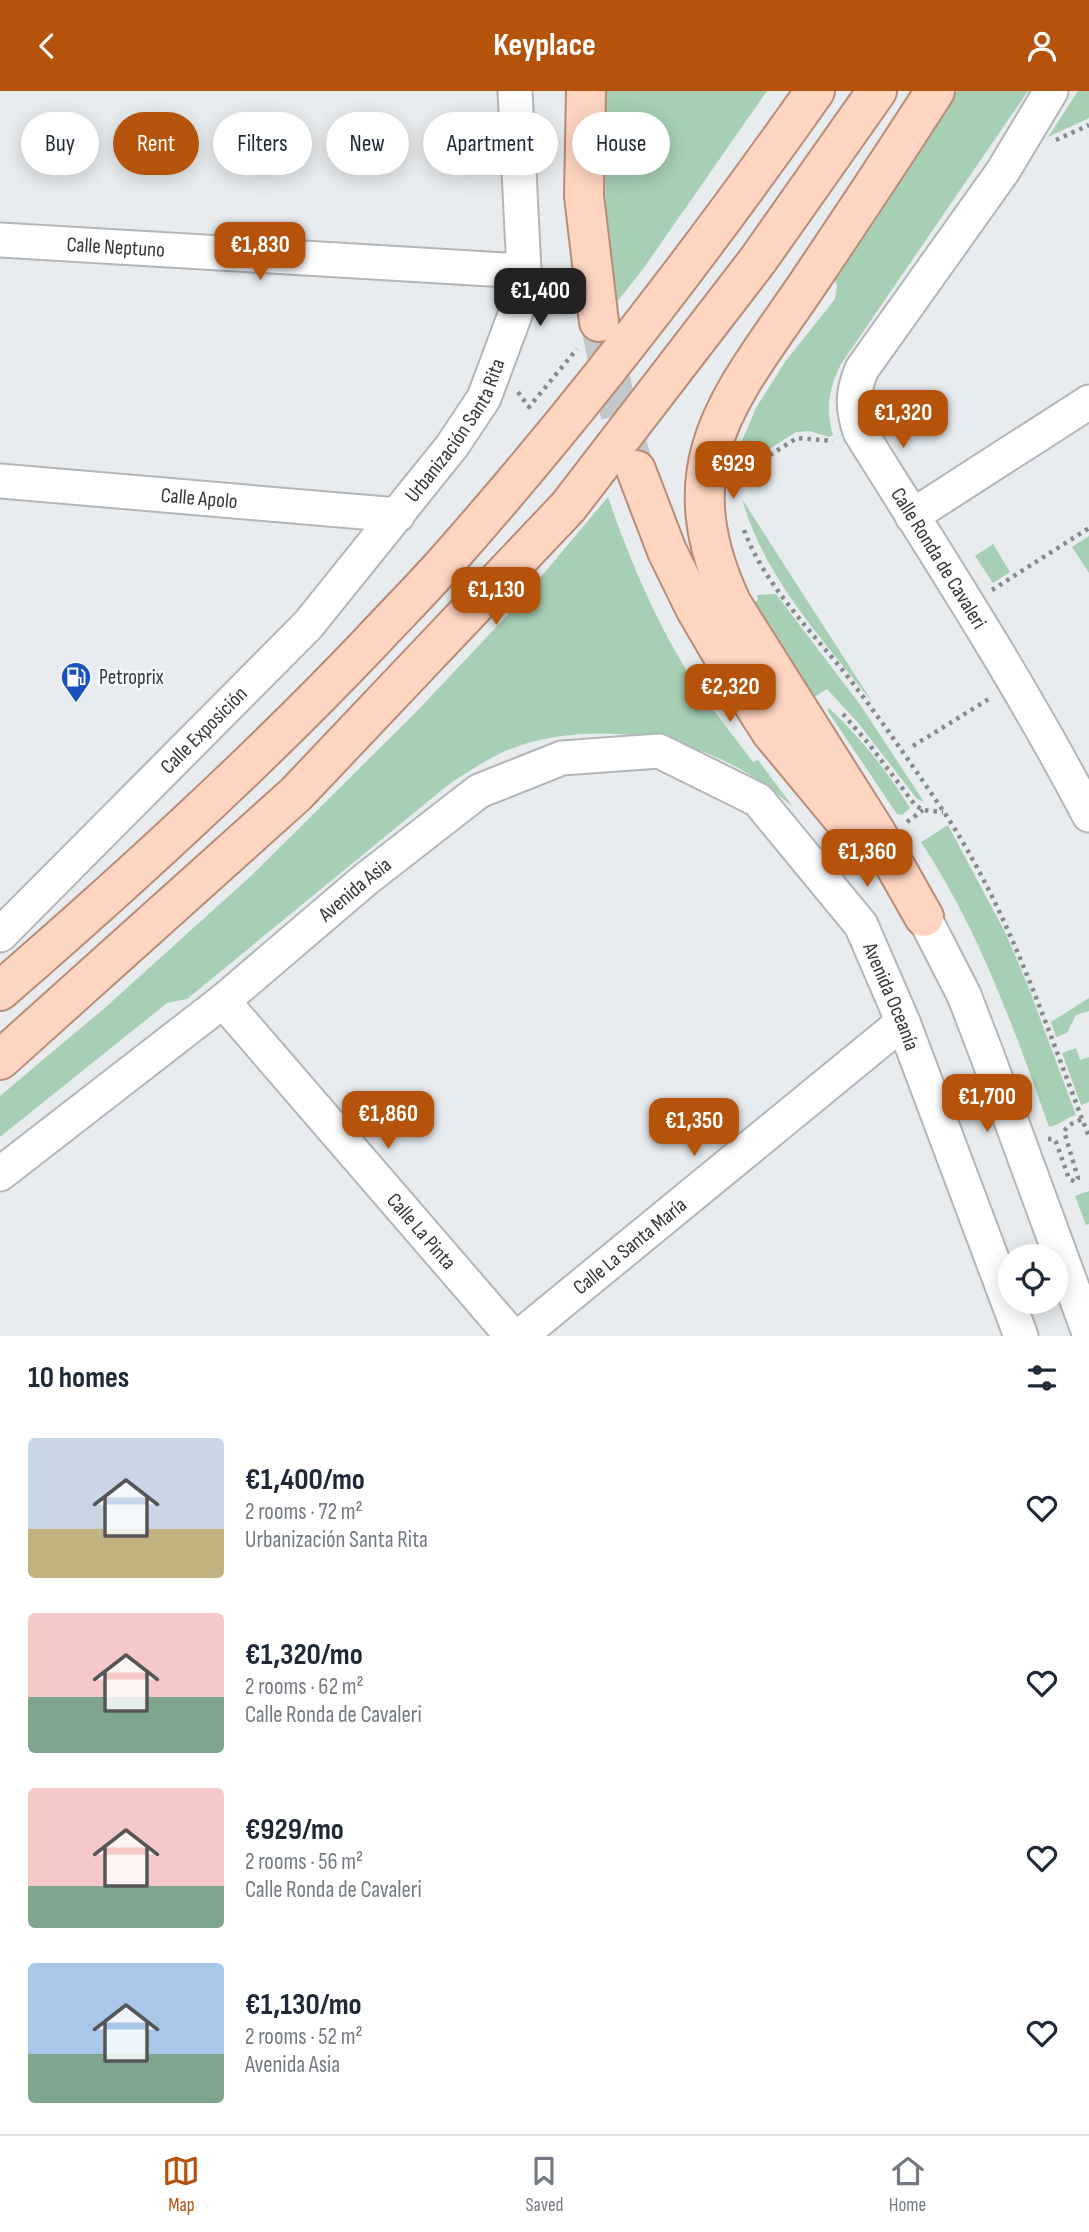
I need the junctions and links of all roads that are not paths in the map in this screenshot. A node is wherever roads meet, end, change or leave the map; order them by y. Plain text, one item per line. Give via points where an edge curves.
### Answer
1 (515, 91) edge
2 (586, 91) edge
3 (815, 91) edge
4 (877, 91) edge
5 (935, 91) edge
6 (1051, 91) edge
7 (0, 240) edge
8 (524, 271) junction
9 (588, 335) tunnel mouth
10 (1089, 401) edge
11 (636, 470) tunnel mouth
12 (0, 481) edge
13 (398, 515) junction
14 (912, 516) junction
15 (758, 800) joint
16 (1089, 815) edge
17 (924, 917) junction
18 (0, 935) edge
19 (0, 991) edge
20 (223, 1001) junction
21 (903, 1022) junction
22 (0, 1060) edge
23 (0, 1174) edge
24 (1089, 1333) edge
25 (512, 1336) edge
26 (520, 1336) edge
27 (1021, 1336) edge

1 - 8 street, Urbanización Santa Rita
2 - 9 main road
3 - 19 main road via 628,344 444,564 292,725 102,903
4 - 22 main road via 758,260 568,507 296,794
5 - 17 main road via 744,375 715,432 703,501 707,535 732,604
6 - 14 street, Calle Ronda de Cavaleri via 1003,171 855,385 853,401 860,432
7 - 8 street, Calle Neptuno
8 - 13 street, Urbanización Santa Rita via 516,312 484,398
10 - 14 street
11 - 17 main road via 696,610 757,709 801,770
12 - 13 street, Calle Apolo
13 - 18 street, Calle Exposición via 308,625
14 - 16 street, Calle Ronda de Cavaleri via 1016,682
15 - 20 street, Avenida Asia via 659,751 562,758 479,792 366,879
15 - 21 street, Avenida Oceanía via 861,925
17 - 24 street via 988,1055
20 - 23 street, Avenida Asia
20 - 25 street, Calle La Pinta
21 - 26 street, Calle La Santa María
21 - 27 street, Avenida Oceanía

